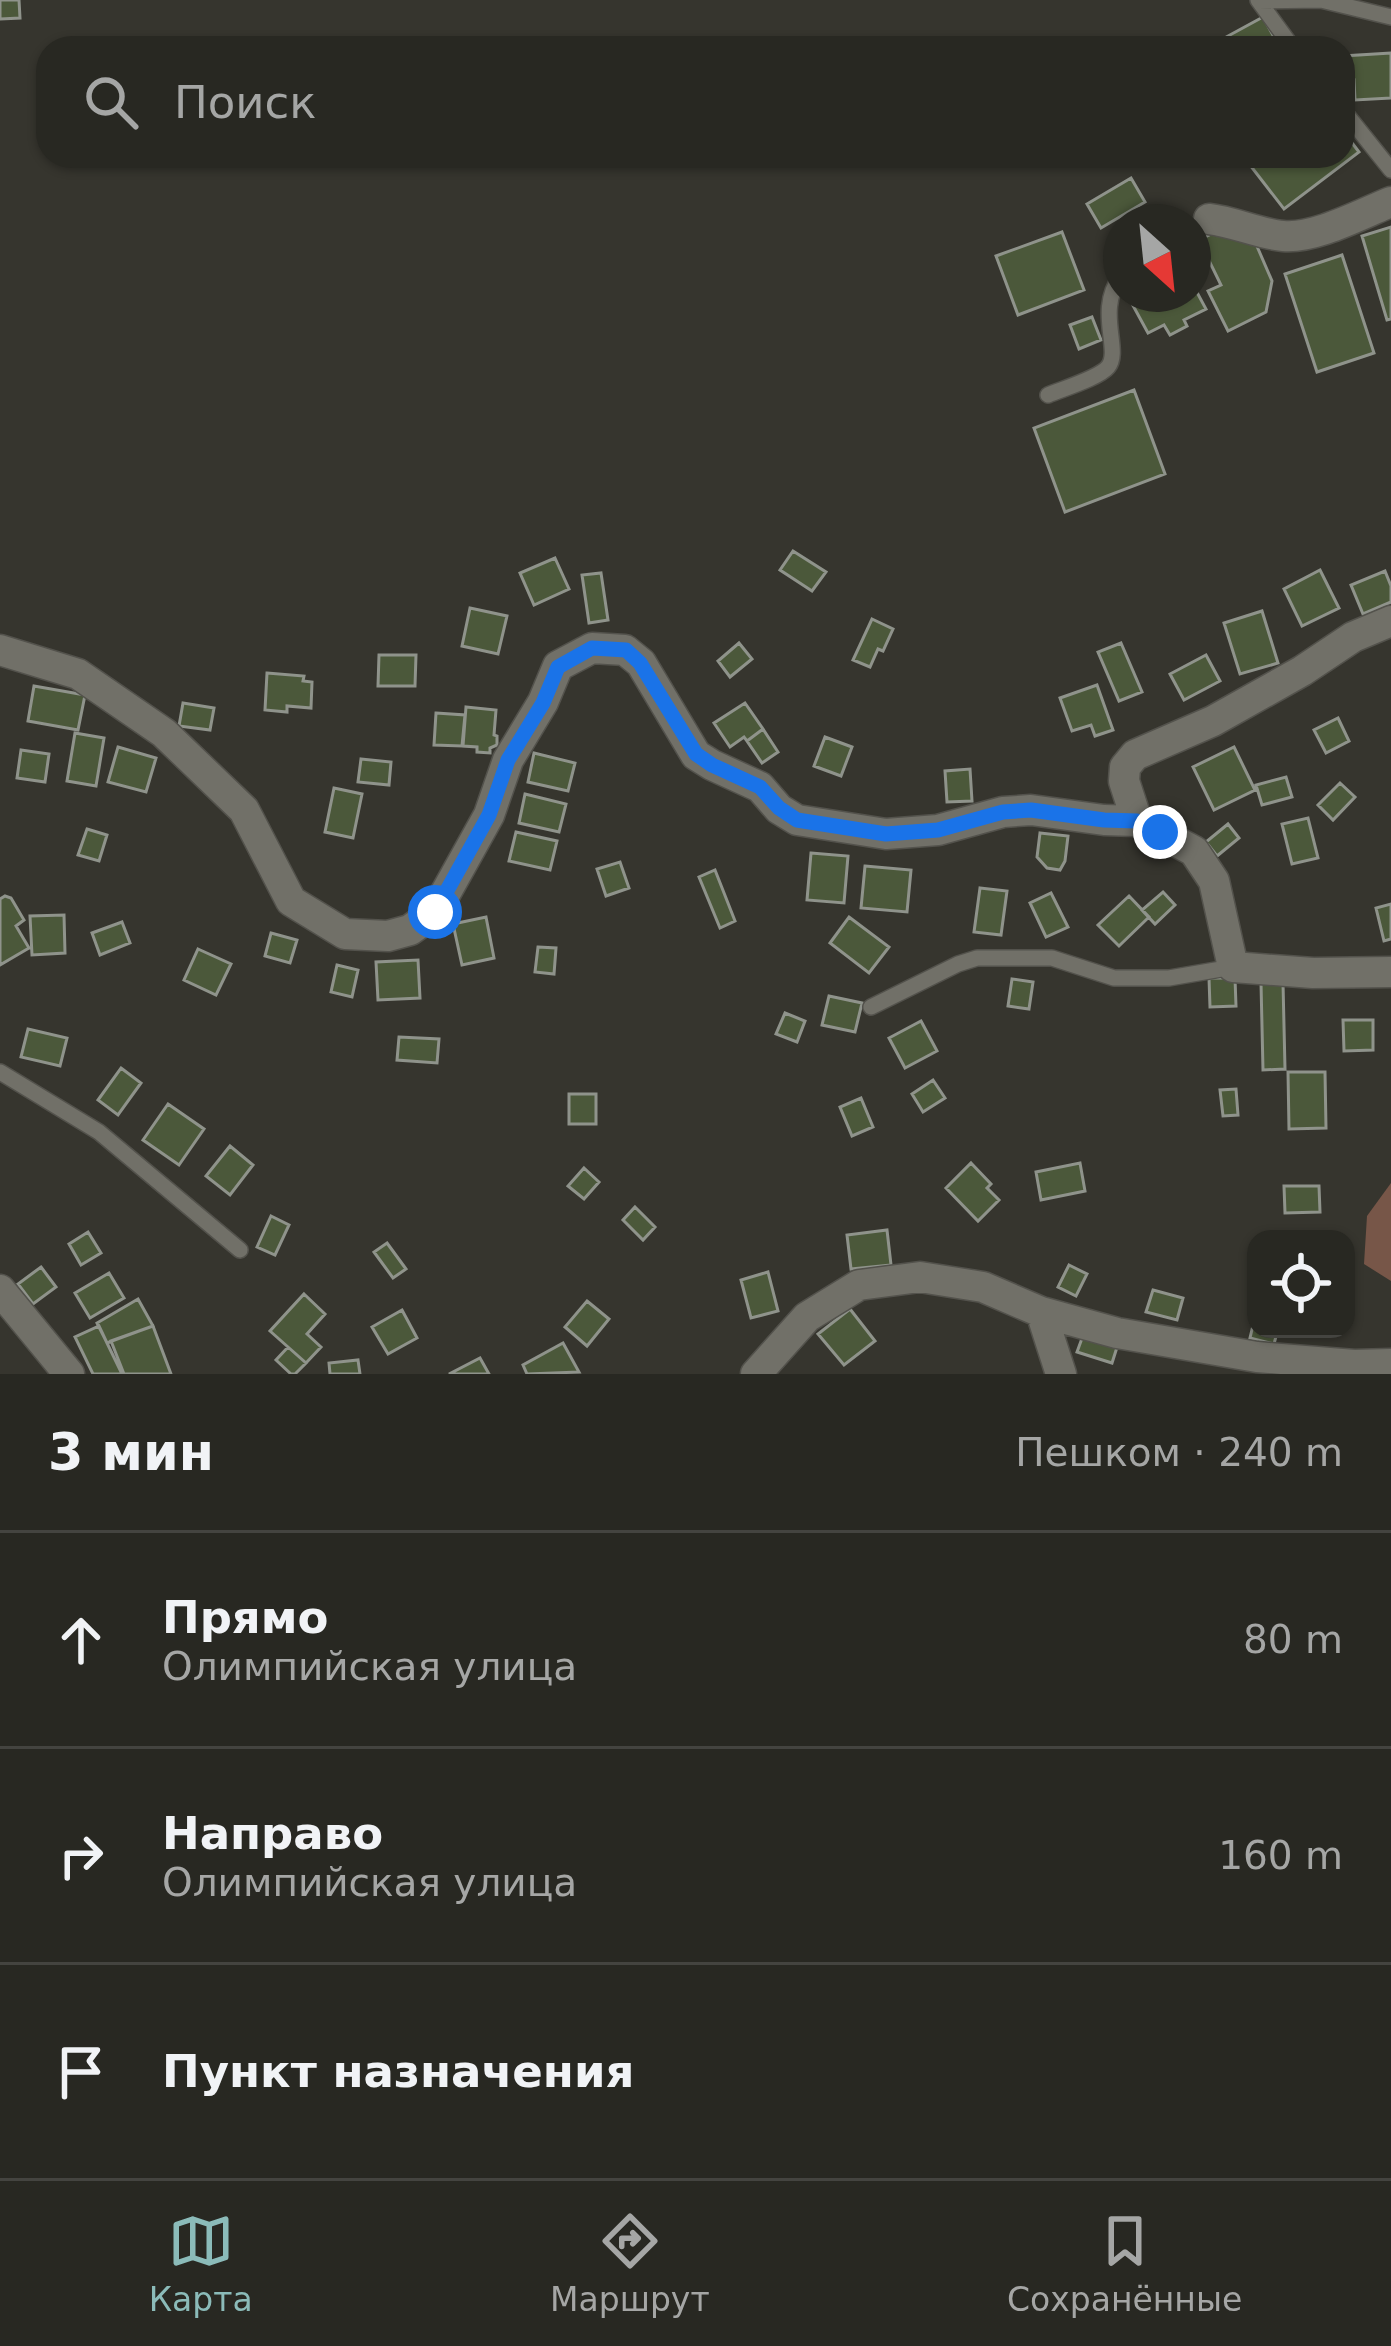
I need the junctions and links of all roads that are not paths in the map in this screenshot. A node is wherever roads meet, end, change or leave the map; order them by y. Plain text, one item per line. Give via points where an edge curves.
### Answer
1 (1258, 0) edge
2 (1391, 17) edge
3 (1284, 36) edge
4 (1355, 125) edge
5 (1391, 170) edge
6 (1391, 202) edge
7 (1211, 222) edge
8 (1107, 312) edge
9 (1048, 395) dead end
10 (1391, 621) edge
11 (0, 650) edge
12 (1137, 821) junction
13 (1233, 968) junction
14 (1391, 972) edge
15 (871, 1007) dead end
16 (0, 1072) edge
17 (240, 1250) dead end
18 (0, 1290) edge
19 (1041, 1312) junction
20 (1391, 1364) edge
21 (69, 1374) edge
22 (756, 1374) edge
23 (1061, 1374) edge

1 - 2 lane via 1321,0
1 - 3 lane
4 - 5 lane
6 - 7 street via 1307,234
8 - 9 lane via 1113,356 1106,369
10 - 12 street via 1214,721 1135,755 1124,781
11 - 12 street via 78,674 164,733 244,809 291,901 345,934 410,930 435,912 558,667 592,648 626,650 696,754 760,787 797,820 886,834 1031,810
12 - 13 street via 1195,851 1214,881
13 - 14 street
13 - 15 lane via 1114,978 1052,958 976,958
16 - 17 lane via 99,1132
18 - 21 street
19 - 20 street via 1257,1357
19 - 22 street via 983,1287 920,1277 859,1285 807,1317
19 - 23 street

